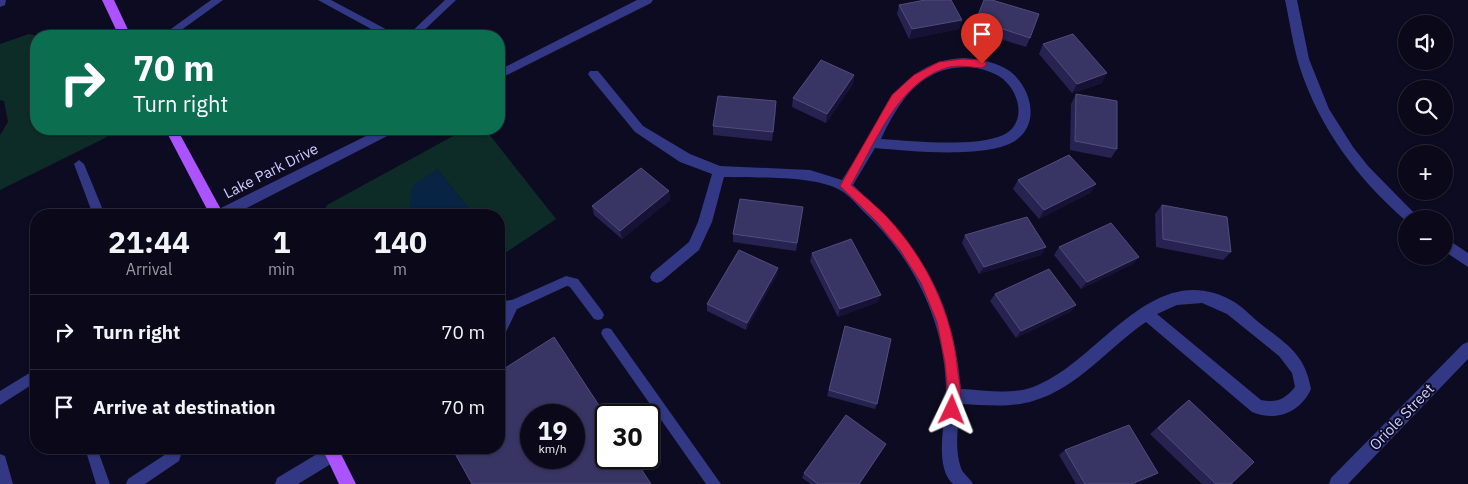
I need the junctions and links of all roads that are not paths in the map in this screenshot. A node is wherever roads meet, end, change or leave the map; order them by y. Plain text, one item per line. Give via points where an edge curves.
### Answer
1 (108, 0) edge
2 (218, 0) edge
3 (323, 0) edge
4 (451, 0) edge
5 (647, 0) edge
6 (1290, 0) edge
7 (122, 30) edge
8 (176, 30) edge
9 (380, 30) edge
10 (418, 30) edge
11 (505, 72) edge
12 (594, 74) dead end
13 (174, 135) edge
14 (379, 135) edge
15 (871, 143) junction
16 (79, 164) dead end
17 (719, 171) junction
18 (845, 186) junction
19 (97, 209) edge
20 (215, 209) edge
21 (230, 209) edge
22 (1404, 210) edge
23 (1453, 250) edge
24 (1468, 261) edge
25 (657, 277) dead end
26 (513, 305) junction
27 (505, 306) edge
28 (1146, 313) junction
29 (598, 315) dead end
30 (505, 322) edge
31 (607, 333) dead end
32 (1468, 349) edge
33 (30, 379) edge
34 (954, 396) junction
35 (0, 399) edge
36 (93, 454) edge
37 (175, 454) edge
38 (328, 454) edge
39 (337, 454) edge
40 (0, 461) edge
41 (6, 484) edge
42 (103, 484) edge
43 (133, 484) edge
44 (283, 484) edge
45 (348, 484) edge
46 (714, 484) edge
47 (965, 484) edge
48 (1337, 484) edge

1 - 7 main road
2 - 8 lane
3 - 9 lane
4 - 10 lane
5 - 11 street
6 - 22 street via 1306,67 1329,122 1350,152
12 - 17 street via 639,129 685,158
13 - 20 main road
14 - 21 street, Lake Park Drive
15 - 15 street via 896,97 918,78 942,65 962,62 1000,70 1024,97 1023,126 1010,138 988,145 912,147
15 - 18 street
16 - 19 lane
17 - 18 street via 810,175
17 - 25 street via 705,222 694,246
18 - 34 street via 893,232 925,280 943,322
23 - 24 street
26 - 27 lane
26 - 29 lane via 566,281 574,283
26 - 30 lane
28 - 28 street via 1165,301 1188,295 1228,306 1288,355 1299,371 1303,389 1289,406 1274,410 1257,407
28 - 34 street via 1061,382 1034,394 1009,398
31 - 46 lane
32 - 48 street, Oriole Street
33 - 35 lane
34 - 47 street via 949,438 954,474
36 - 42 lane
37 - 43 lane
38 - 44 street
39 - 45 main road
40 - 41 lane

